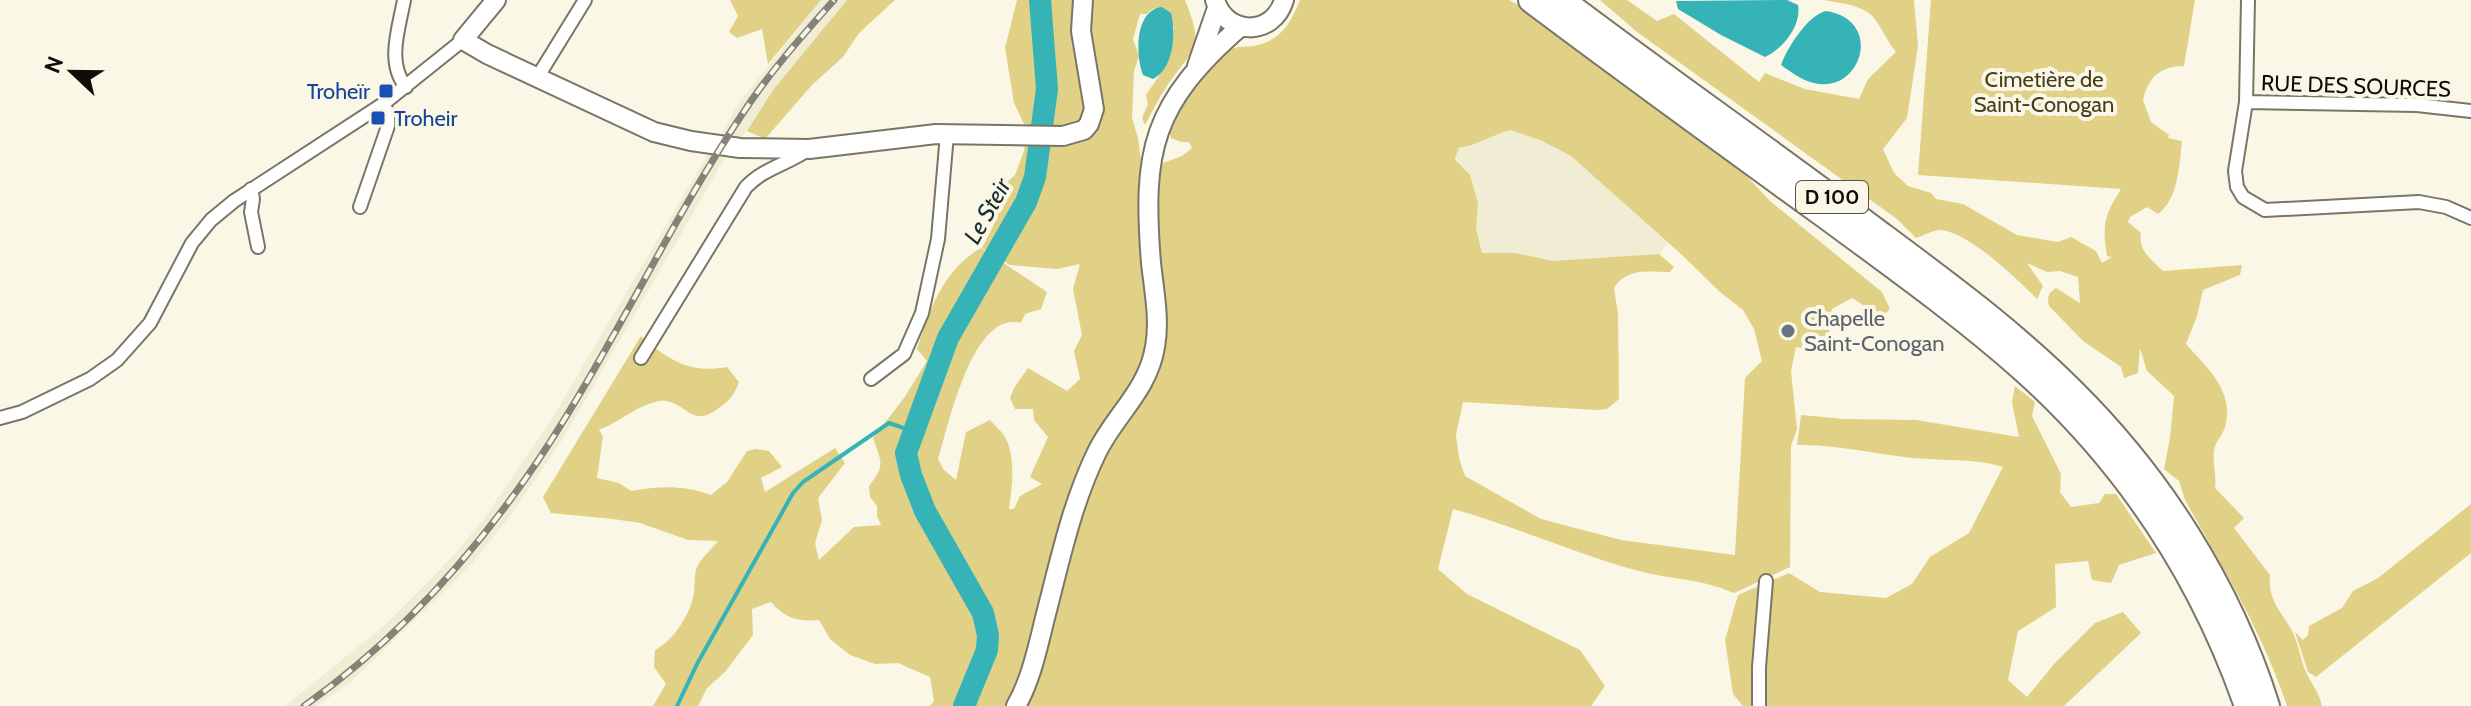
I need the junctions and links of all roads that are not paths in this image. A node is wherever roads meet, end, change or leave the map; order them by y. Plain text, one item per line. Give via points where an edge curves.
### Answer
1 (404, 0) edge
2 (496, 0) edge
3 (585, 0) edge
4 (1083, 0) edge
5 (1284, 0) edge
6 (1531, 0) edge
7 (1562, 0) edge
8 (2248, 0) edge
9 (1216, 4) edge
10 (1240, 27) junction
11 (463, 40) junction
12 (1195, 71) junction
13 (537, 78) junction
14 (406, 87) junction
15 (2246, 102) junction
16 (383, 104) junction
17 (2471, 111) edge
18 (947, 134) junction
19 (809, 149) junction
20 (251, 189) junction
21 (360, 207) dead end
22 (2471, 218) edge
23 (258, 247) dead end
24 (641, 358) dead end
25 (871, 379) dead end
26 (0, 418) edge
27 (1766, 581) dead end
28 (1016, 706) edge
29 (1759, 706) edge
30 (2247, 706) edge
31 (2267, 706) edge

1 - 14 street via 395,64
2 - 11 street
3 - 13 street
4 - 18 street via 1081,31 1094,109 1084,130 1063,136
5 - 10 street via 1271,21
6 - 30 highway, D 100 via 1957,315 2051,396 2148,509 2180,558 2214,622
7 - 31 highway, D 100 via 1922,265 2070,388 2154,484 2194,545 2226,605
8 - 15 street, RUE DES SOURCES
9 - 10 street via 1226,20
9 - 12 street
10 - 12 street
11 - 13 street
11 - 14 street
12 - 28 street via 1163,119 1150,158 1147,217 1157,329 1152,361 1087,476 1029,679
13 - 19 street via 671,137 740,148
14 - 16 street
15 - 17 street, RUE DES SOURCES
15 - 22 street via 2235,181 2243,197 2259,208 2419,202
16 - 20 street
16 - 21 street via 388,126
18 - 19 street
18 - 25 street via 938,239 922,313 904,354
19 - 24 street via 762,172 746,187
20 - 23 street
20 - 26 street via 211,220 192,243 157,313 129,349 90,379
27 - 29 street

